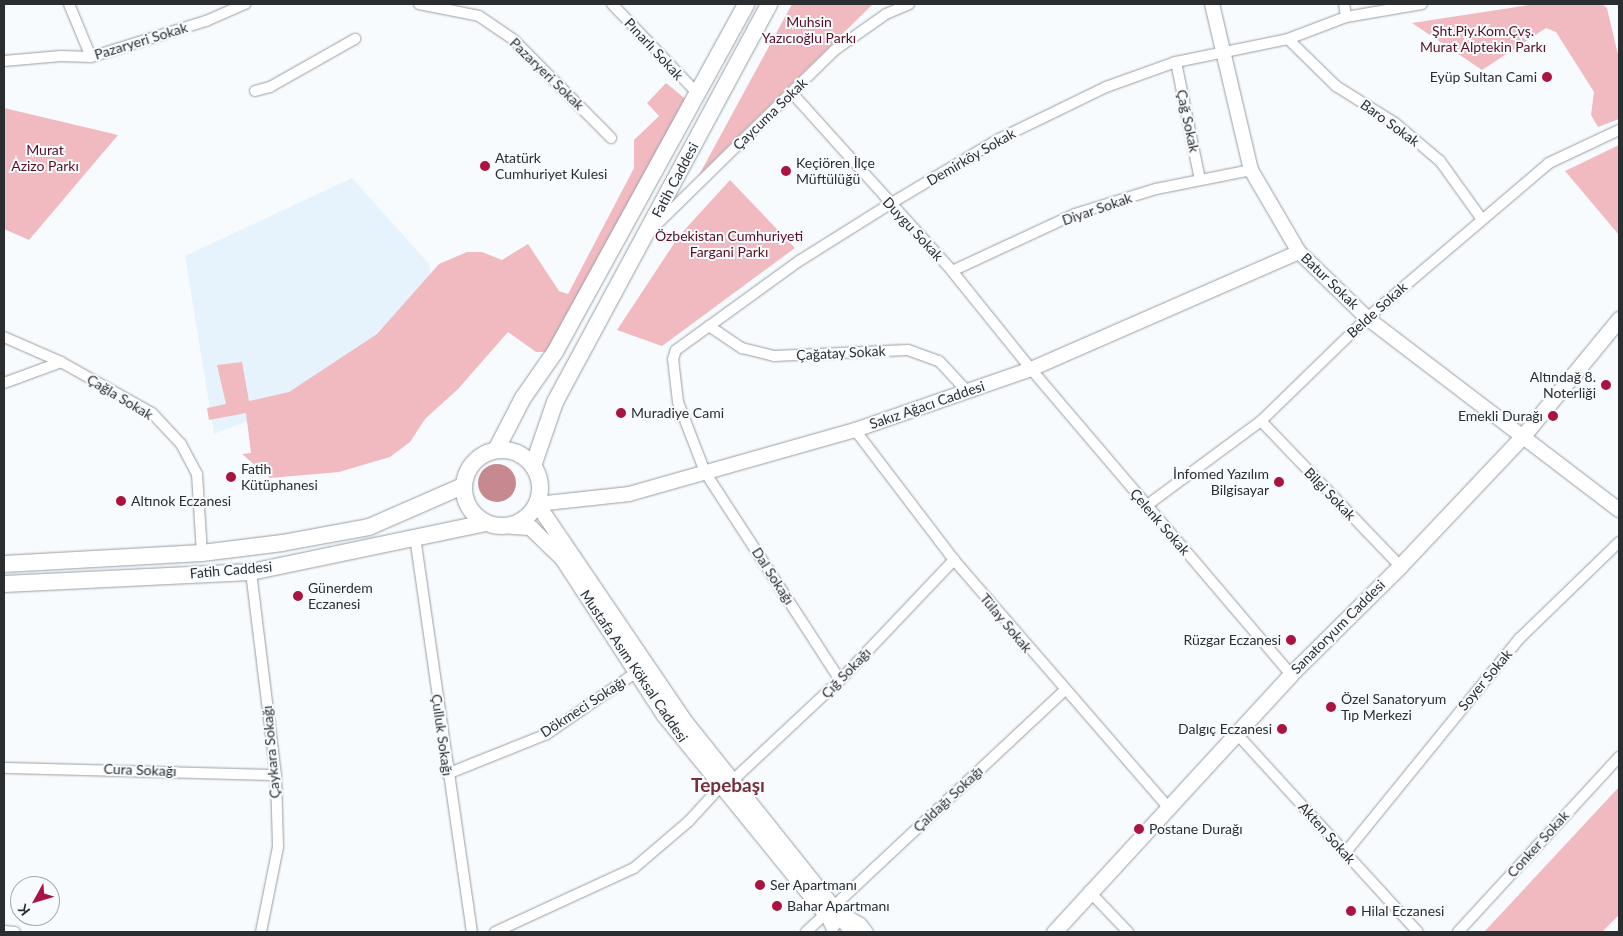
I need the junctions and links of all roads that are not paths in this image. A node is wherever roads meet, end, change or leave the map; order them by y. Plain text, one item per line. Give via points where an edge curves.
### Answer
1 (69, 4) edge
2 (245, 4) edge
3 (419, 4) edge
4 (612, 4) edge
5 (746, 4) edge
6 (770, 4) edge
7 (909, 4) edge
8 (1212, 4) edge
9 (1344, 4) edge
10 (1422, 4) edge
11 (1346, 17) junction
12 (355, 39) dead end
13 (1288, 39) junction
14 (1221, 54) junction
15 (91, 57) junction
16 (4, 61) edge
17 (1176, 62) junction
18 (255, 91) dead end
19 (792, 93) junction
20 (698, 94) junction
21 (1619, 130) edge
22 (611, 138) dead end
23 (1251, 170) junction
24 (1200, 180) junction
25 (890, 204) junction
26 (1481, 218) junction
27 (643, 239) junction
28 (1299, 252) junction
29 (952, 270) junction
30 (1367, 318) junction
31 (1619, 319) edge
32 (709, 326) junction
33 (4, 338) edge
34 (61, 362) junction
35 (1031, 369) junction
36 (4, 383) edge
37 (967, 391) junction
38 (1260, 421) junction
39 (855, 430) junction
40 (1522, 437) junction
41 (496, 450) junction
42 (533, 466) junction
43 (705, 472) junction
44 (463, 486) junction
45 (537, 504) junction
46 (1146, 506) junction
47 (1619, 510) edge
48 (485, 523) junction
49 (512, 526) junction
50 (415, 537) junction
51 (1619, 542) edge
52 (202, 553) junction
53 (954, 560) junction
54 (4, 564) edge
55 (1400, 566) junction
56 (250, 572) junction
57 (4, 584) edge
58 (635, 673) junction
59 (1291, 674) junction
60 (840, 680) junction
61 (1064, 691) junction
62 (1237, 734) junction
63 (1619, 758) edge
64 (4, 768) edge
65 (447, 774) junction
66 (276, 775) junction
67 (726, 784) junction
68 (1168, 807) junction
69 (1346, 853) junction
70 (1089, 890) junction
71 (829, 911) junction
72 (4, 931) edge
73 (15, 932) edge
74 (261, 932) edge
75 (472, 932) edge
76 (495, 932) edge
77 (806, 932) edge
78 (832, 932) edge
79 (841, 932) edge
80 (853, 932) edge
81 (868, 932) edge
82 (1054, 932) edge
83 (1128, 932) edge
84 (1418, 932) edge
85 (1458, 932) edge

1 - 15 street
2 - 15 street, Pazaryeri Sokak via 206,21
3 - 22 street, Pazaryeri Sokak via 479,16 514,40
4 - 20 street, Pınarlı Sokak
5 - 20 main road, Fatih Caddesi
6 - 27 main road, Fatih Caddesi
7 - 19 street, Çaycuma Sokak via 886,14 835,50
8 - 14 street, Batur Sokak
9 - 11 street
10 - 11 street, Demirköy Sokak
11 - 13 street, Demirköy Sokak
12 - 18 street via 270,87
13 - 14 street, Demirköy Sokak
13 - 26 street, Baro Sokak via 1336,86 1395,122 1440,161
14 - 17 street, Demirköy Sokak
14 - 23 street, Batur Sokak
15 - 16 street, Pazaryeri Sokak
17 - 24 street, Çağ Sokak
17 - 25 street, Demirköy Sokak via 1106,87 999,139
19 - 25 street, Duygu Sokak
19 - 27 street, Çaycuma Sokak
20 - 41 main road, Fatih Caddesi via 555,352 523,398
21 - 26 street, Belde Sokak via 1549,164
23 - 24 street, Diyar Sokak
23 - 28 street, Batur Sokak
24 - 29 street, Diyar Sokak via 1156,189 1075,214
25 - 29 street, Duygu Sokak
25 - 32 street, Demirköy Sokak via 799,261
26 - 30 street, Belde Sokak
27 - 42 main road, Fatih Caddesi via 555,402
28 - 30 street, Batur Sokak
28 - 35 street, Sakız Ağacı Caddesi
29 - 35 street, Duygu Sokak
30 - 38 street, Belde Sokak
30 - 40 street, Batur Sokak
31 - 40 main road, Sanatoryum Caddesi
32 - 37 street, Çağatay Sokak via 742,348 774,356 908,350 939,361
32 - 43 street, Demirköy Sokak via 676,350 673,359 678,402
33 - 34 street, Çağla Sokak
34 - 36 street
34 - 52 street, Çağla Sokak via 152,414 180,444 197,474
35 - 37 street, Sakız Ağacı Caddesi
35 - 46 street, Çelenk Sokak
37 - 39 street, Sakız Ağacı Caddesi
38 - 46 street, Belde Sokak
38 - 55 street, Bilgi Sokak
39 - 43 street, Sakız Ağacı Caddesi
39 - 53 street, Tülay Sokak
40 - 47 street, Batur Sokak
40 - 55 main road, Sanatoryum Caddesi
41 - 42 main road via 517,453
41 - 44 main road via 473,462
42 - 45 main road via 540,491
43 - 45 street, Sakız Ağacı Caddesi via 629,494
43 - 60 street, Dal Sokağı
44 - 48 main road via 468,508
44 - 52 main road, Fatih Caddesi via 369,528
45 - 49 main road via 527,518
45 - 67 main road, Mustafa Asım Köksal Caddesi
46 - 59 street, Çelenk Sokak
48 - 49 main road
48 - 50 main road, Fatih Caddesi
49 - 58 main road, Mustafa Asım Köksal Caddesi via 530,527 562,558
50 - 56 main road, Fatih Caddesi
50 - 65 street, Çulluk Sokağı
51 - 69 street, Soyer Sokak via 1520,638
52 - 54 main road, Fatih Caddesi
53 - 60 street, Çığ Sokağı
53 - 61 street, Tülay Sokak
55 - 59 main road, Sanatoryum Caddesi
56 - 57 main road, Fatih Caddesi
56 - 66 street, Çaykara Sokağı
58 - 65 street, Dökmeci Sokağı via 547,734
58 - 67 main road, Mustafa Asım Köksal Caddesi
59 - 62 main road, Sanatoryum Caddesi
60 - 67 street, Çığ Sokağı
61 - 68 street, Tülay Sokak
61 - 71 street, Çaldağı Sokağı
62 - 68 main road, Sanatoryum Caddesi
62 - 69 street, Akten Sokak
63 - 85 street, Conker Sokak
64 - 66 street, Cura Sokağı
65 - 75 street, Çulluk Sokağı
66 - 74 street, Çaykara Sokağı via 278,847
67 - 71 main road, Mustafa Asım Köksal Caddesi
67 - 76 street, Çığ Sokağı via 634,868
68 - 70 main road, Sanatoryum Caddesi
69 - 84 street, Akten Sokak
70 - 82 main road, Sanatoryum Caddesi
70 - 83 street
71 - 77 street, Çaldağı Sokağı
71 - 78 street, Mustafa Asım Köksal Caddesi
71 - 79 main road, Mustafa Asım Köksal Caddesi
71 - 80 main road, Mustafa Asım Köksal Caddesi
71 - 81 street, Mustafa Asım Köksal Caddesi via 861,923
72 - 73 street

